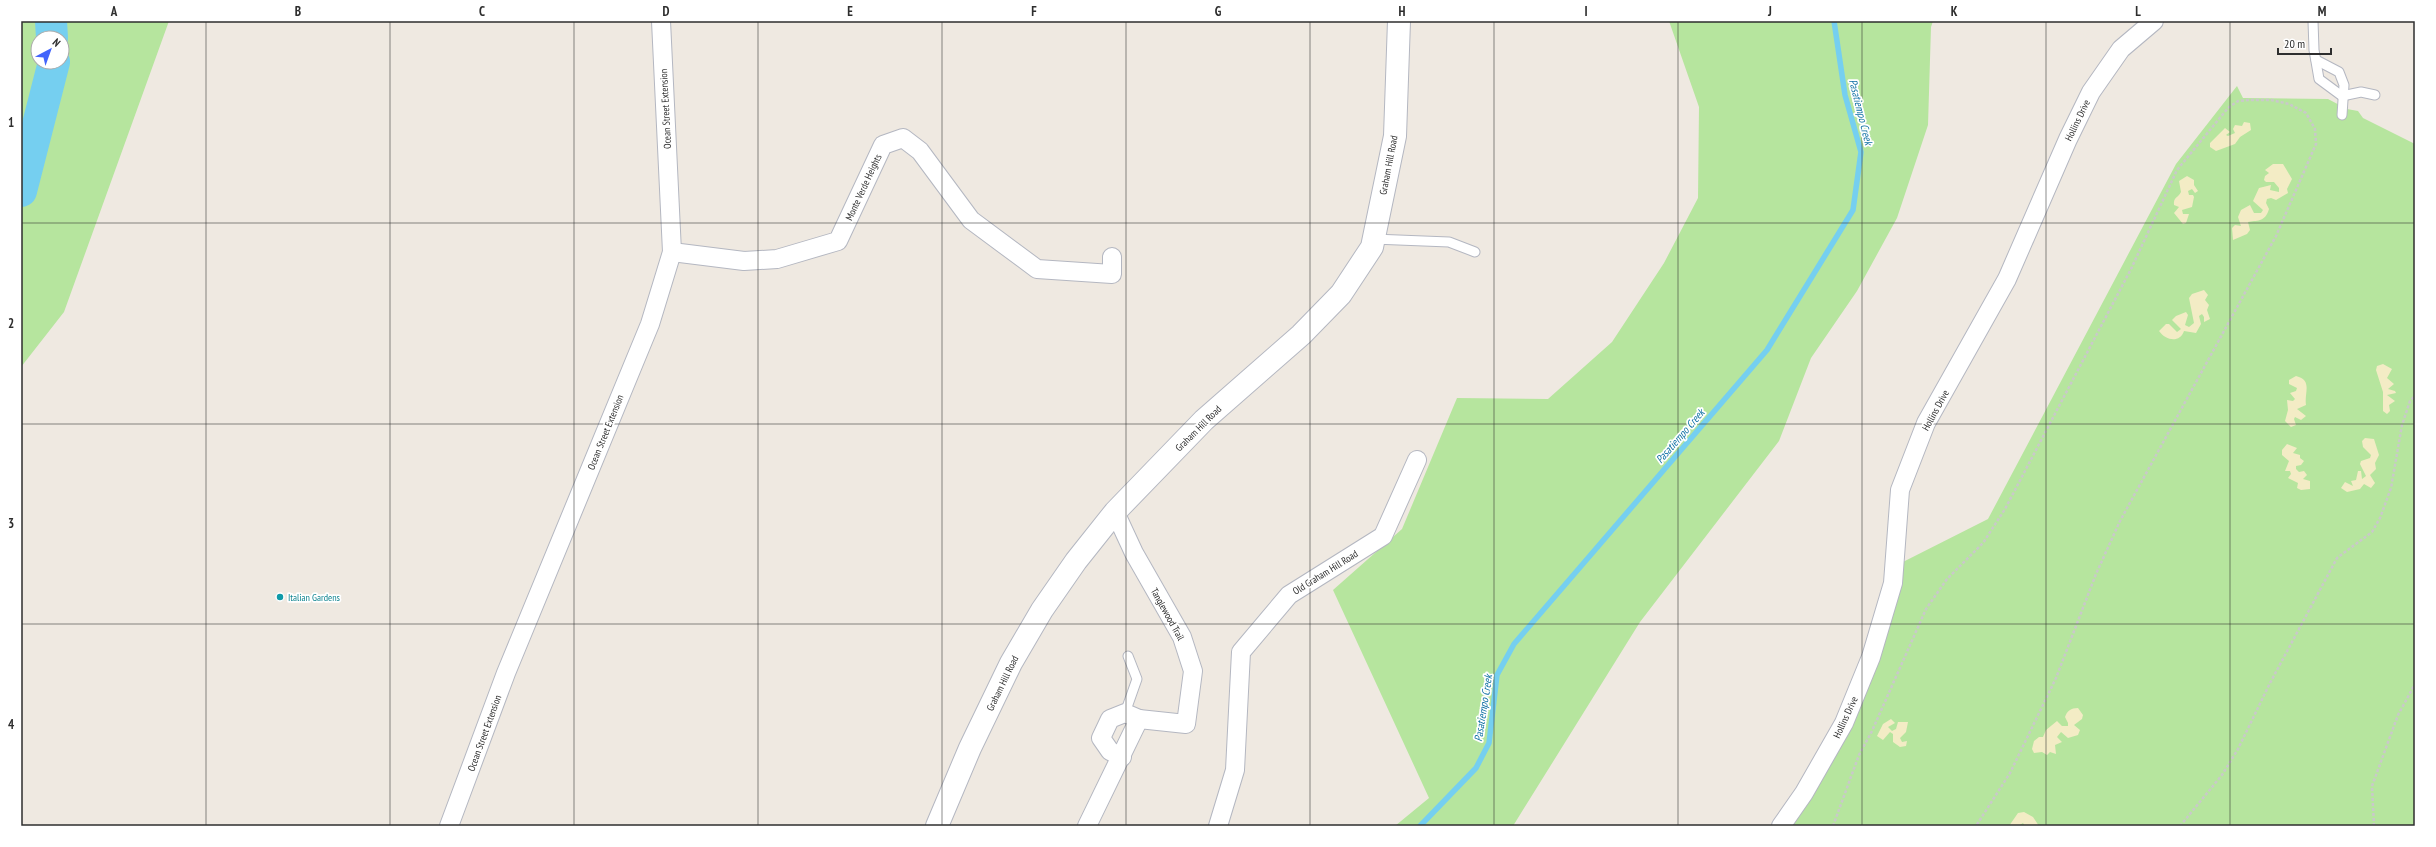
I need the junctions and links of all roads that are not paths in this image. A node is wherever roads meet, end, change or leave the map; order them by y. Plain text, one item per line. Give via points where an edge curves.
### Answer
1 (661, 21) edge
2 (1399, 21) edge
3 (2154, 21) edge
4 (2313, 21) edge
5 (2316, 60) junction
6 (2375, 95) dead end
7 (2342, 96) junction
8 (2342, 114) dead end
9 (1373, 239) junction
10 (672, 252) junction
11 (1475, 252) dead end
12 (1112, 257) dead end
13 (1417, 460) dead end
14 (1115, 512) junction
15 (1128, 656) dead end
16 (1132, 716) junction
17 (1122, 757) junction
18 (449, 826) edge
19 (938, 826) edge
20 (1087, 826) edge
21 (1218, 826) edge
22 (1780, 826) edge

1 - 10 street, Ocean Street Extension
2 - 9 main road, Graham Hill Road via 1395,136
3 - 22 street, Hollins Drive via 2121,49 2091,92 2007,280 1926,422 1900,490 1893,583 1871,657 1844,723 1804,793
4 - 5 lane
5 - 7 lane via 2319,79
5 - 7 lane via 2339,72 2344,84
6 - 7 lane via 2361,92
7 - 8 lane
9 - 11 lane via 1450,242
9 - 14 main road, Graham Hill Road via 1372,247 1341,294 1301,335 1204,420
10 - 12 street, Monte Verde Heights via 751,260 777,259 838,241 883,145 903,138 920,151 971,220 1037,269 1112,274
10 - 18 street, Ocean Street Extension via 650,324 506,673
13 - 21 street, Old Graham Hill Road via 1383,536 1289,594 1241,652 1235,770
14 - 16 street, Tanglewood Trail via 1134,553 1182,637 1193,671 1186,724
14 - 19 main road, Graham Hill Road via 1042,610 1011,663 970,748
15 - 16 lane via 1137,679
16 - 17 street
16 - 17 street via 1110,719 1101,738 1110,751
17 - 20 street

